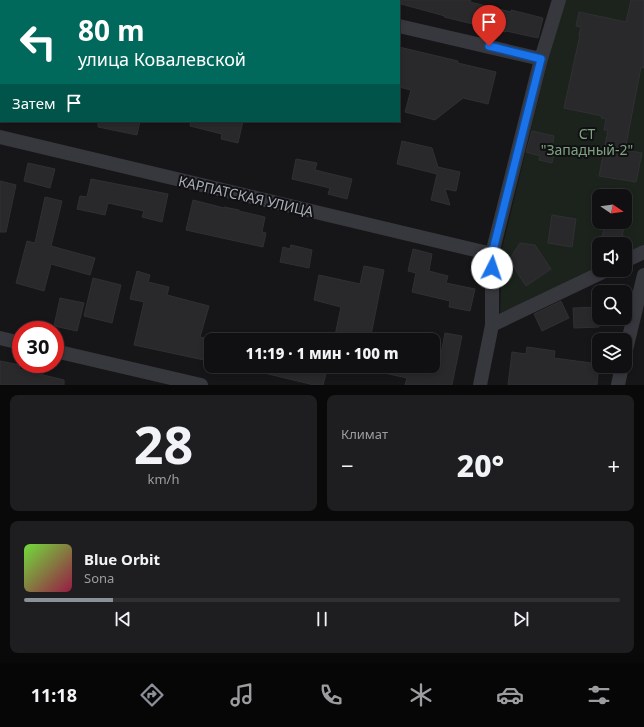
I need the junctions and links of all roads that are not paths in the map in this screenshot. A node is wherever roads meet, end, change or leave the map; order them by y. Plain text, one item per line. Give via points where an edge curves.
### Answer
1 (559, 0) edge
2 (400, 26) edge
3 (541, 59) junction
4 (0, 137) edge
5 (644, 252) edge
6 (492, 254) junction
7 (632, 258) edge
8 (644, 275) edge
9 (592, 277) edge
10 (492, 325) junction
11 (630, 333) edge
12 (0, 338) edge
13 (12, 341) edge
14 (64, 353) edge
15 (621, 373) edge
16 (201, 385) edge
17 (480, 385) edge
18 (618, 385) edge

1 - 3 street
2 - 3 street
3 - 6 street
4 - 6 street, КАРПАТСКАЯ УЛИЦА
5 - 7 street
6 - 10 street
8 - 11 street
9 - 10 street
10 - 17 street
12 - 13 street
14 - 16 street
15 - 18 street

